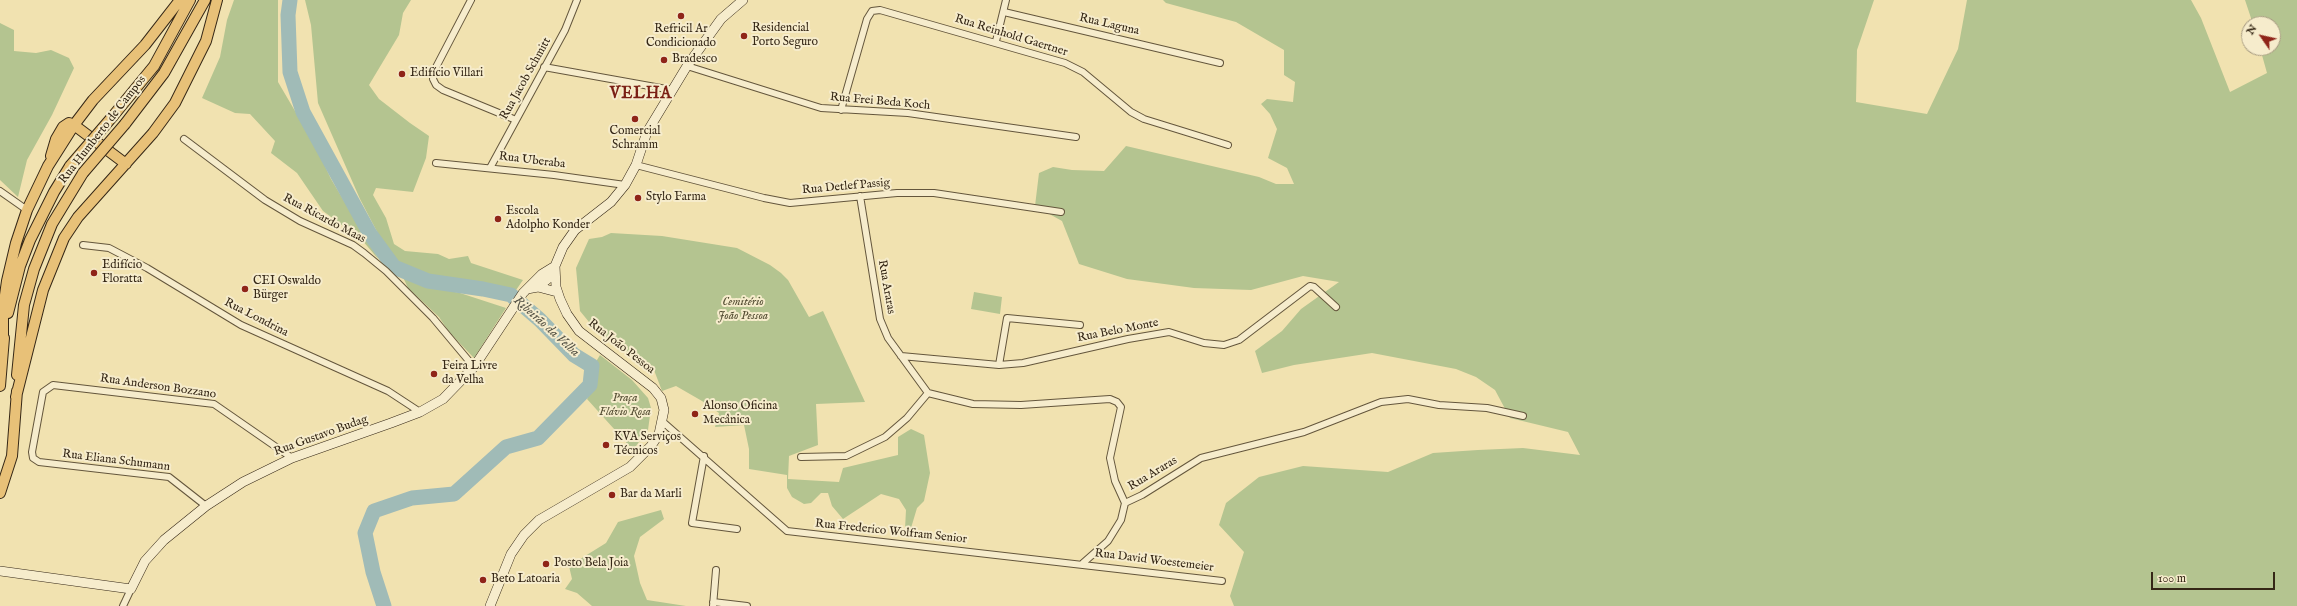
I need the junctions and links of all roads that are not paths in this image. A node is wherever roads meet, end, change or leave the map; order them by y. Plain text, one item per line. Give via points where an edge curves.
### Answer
1 (180, 0) edge
2 (190, 0) edge
3 (206, 0) edge
4 (217, 0) edge
5 (470, 0) edge
6 (577, 0) edge
7 (743, 0) edge
8 (1006, 0) edge
9 (1004, 12) junction
10 (996, 41) junction
11 (1220, 63) dead end
12 (687, 66) junction
13 (544, 67) junction
14 (672, 90) junction
15 (841, 110) junction
16 (516, 120) junction
17 (74, 125) junction
18 (1076, 136) dead end
19 (184, 139) dead end
20 (1228, 145) dead end
21 (436, 163) dead end
22 (126, 164) junction
23 (636, 165) junction
24 (490, 168) junction
25 (625, 185) junction
26 (0, 191) edge
27 (860, 196) junction
28 (27, 210) junction
29 (1061, 212) dead end
30 (83, 246) dead end
31 (555, 269) junction
32 (547, 279) junction
33 (530, 288) junction
34 (556, 289) junction
35 (1336, 306) dead end
36 (1080, 325) dead end
37 (3, 345) junction
38 (901, 356) junction
39 (999, 365) junction
40 (474, 367) junction
41 (0, 386) edge
42 (928, 393) junction
43 (16, 397) junction
44 (420, 412) junction
45 (1523, 416) dead end
46 (663, 422) junction
47 (704, 456) junction
48 (800, 457) dead end
49 (292, 458) junction
50 (39, 462) joint
51 (0, 493) edge
52 (1125, 503) junction
53 (206, 506) junction
54 (737, 529) dead end
55 (1082, 563) junction
56 (716, 570) dead end
57 (0, 571) edge
58 (1222, 581) dead end
59 (130, 589) junction
60 (713, 604) edge
61 (123, 606) edge
62 (490, 606) edge
63 (747, 606) edge

1 - 17 main road via 145,45 93,100
2 - 37 main road, Rua Humberto de Campos, bridge via 154,66 70,166 40,217 20,266
3 - 43 main road, Rua Humberto de Campos, bridge via 164,73 83,173 52,224 34,269 23,312 18,348
4 - 22 main road via 206,41 175,103
5 - 16 street via 432,79 443,90
6 - 13 street, Rua Jacob Schmitt via 568,25
7 - 12 main road, Rua João Pessoa via 711,30
8 - 9 street
9 - 10 street
9 - 11 street, Rua Laguna
10 - 15 street, Rua Reinhold Gaertner via 880,10 872,11 867,19
10 - 20 street, Rua Reinhold Gaertner via 1065,63 1083,72 1131,112 1144,119
12 - 14 main road, Rua João Pessoa
12 - 15 street, Rua Frei Beda Koch via 821,108
13 - 14 street
13 - 16 street, Rua Jacob Schmitt
14 - 23 main road, Rua João Pessoa via 647,132
15 - 18 street, Rua Frei Beda Koch via 908,113
16 - 24 street, Rua Jacob Schmitt
17 - 22 main road
17 - 28 main road via 48,166
19 - 40 street, Rua Ricardo Maas via 266,200 300,221 364,253 433,318
21 - 24 street, Rua Uberaba
22 - 43 main road via 78,217 55,255 43,290
23 - 25 main road, Rua João Pessoa
23 - 27 street, Rua Detlef Passig via 790,203
24 - 25 street, Rua Uberaba
25 - 31 main road, Rua João Pessoa via 611,202 575,230 563,247
26 - 28 street
27 - 29 street, Rua Detlef Passig via 934,193
27 - 38 street, Rua Araras via 880,319 888,338
28 - 37 main road via 7,281 3,309
30 - 44 street, Rua Londrina via 109,248 242,325 388,391
31 - 32 main road
31 - 33 main road, Rua Gustavo Budag
31 - 34 main road, Rua João Pessoa
32 - 33 main road
32 - 34 main road
33 - 34 main road
33 - 40 main road, Rua Gustavo Budag via 509,314
34 - 46 main road, Rua João Pessoa via 567,314 579,330 653,388 662,404
35 - 39 street, Rua Belo Monte via 1310,286 1239,340 1224,345 1204,343 1168,332
36 - 39 street via 1007,318
37 - 41 main road, Rua Humberto de Campos
38 - 39 street, Rua Belo Monte
38 - 42 street, Rua Araras
40 - 44 main road, Rua Gustavo Budag via 443,399
42 - 48 street via 907,418 885,437 846,456
42 - 52 street, Rua Araras via 973,404 1110,399 1117,402 1120,407 1110,458 1115,481
43 - 51 main road, Rua Humberto de Campos via 12,456
44 - 49 main road, Rua Gustavo Budag
45 - 52 street, Rua Araras via 1487,408 1439,405 1408,399 1381,402 1304,432 1201,458
46 - 47 street, Rua Frederico Wolfram Senior
46 - 62 main road via 651,446 630,467 544,516 524,535 508,561
47 - 54 street via 692,523
47 - 55 street, Rua Frederico Wolfram Senior via 787,531
49 - 50 street, Rua Anderson Bozzano via 214,404 53,384 43,392 32,452 33,458
49 - 53 main road, Rua Gustavo Budag via 243,482
50 - 53 street, Rua Eliana Schumann via 169,477
52 - 55 street via 1121,520 1108,542
53 - 59 main road, Rua Gustavo Budag via 156,548 145,561
55 - 58 street, Rua David Woestemeier
56 - 60 street
57 - 59 main road
59 - 61 street, Rua Gustavo Budag
60 - 63 street

